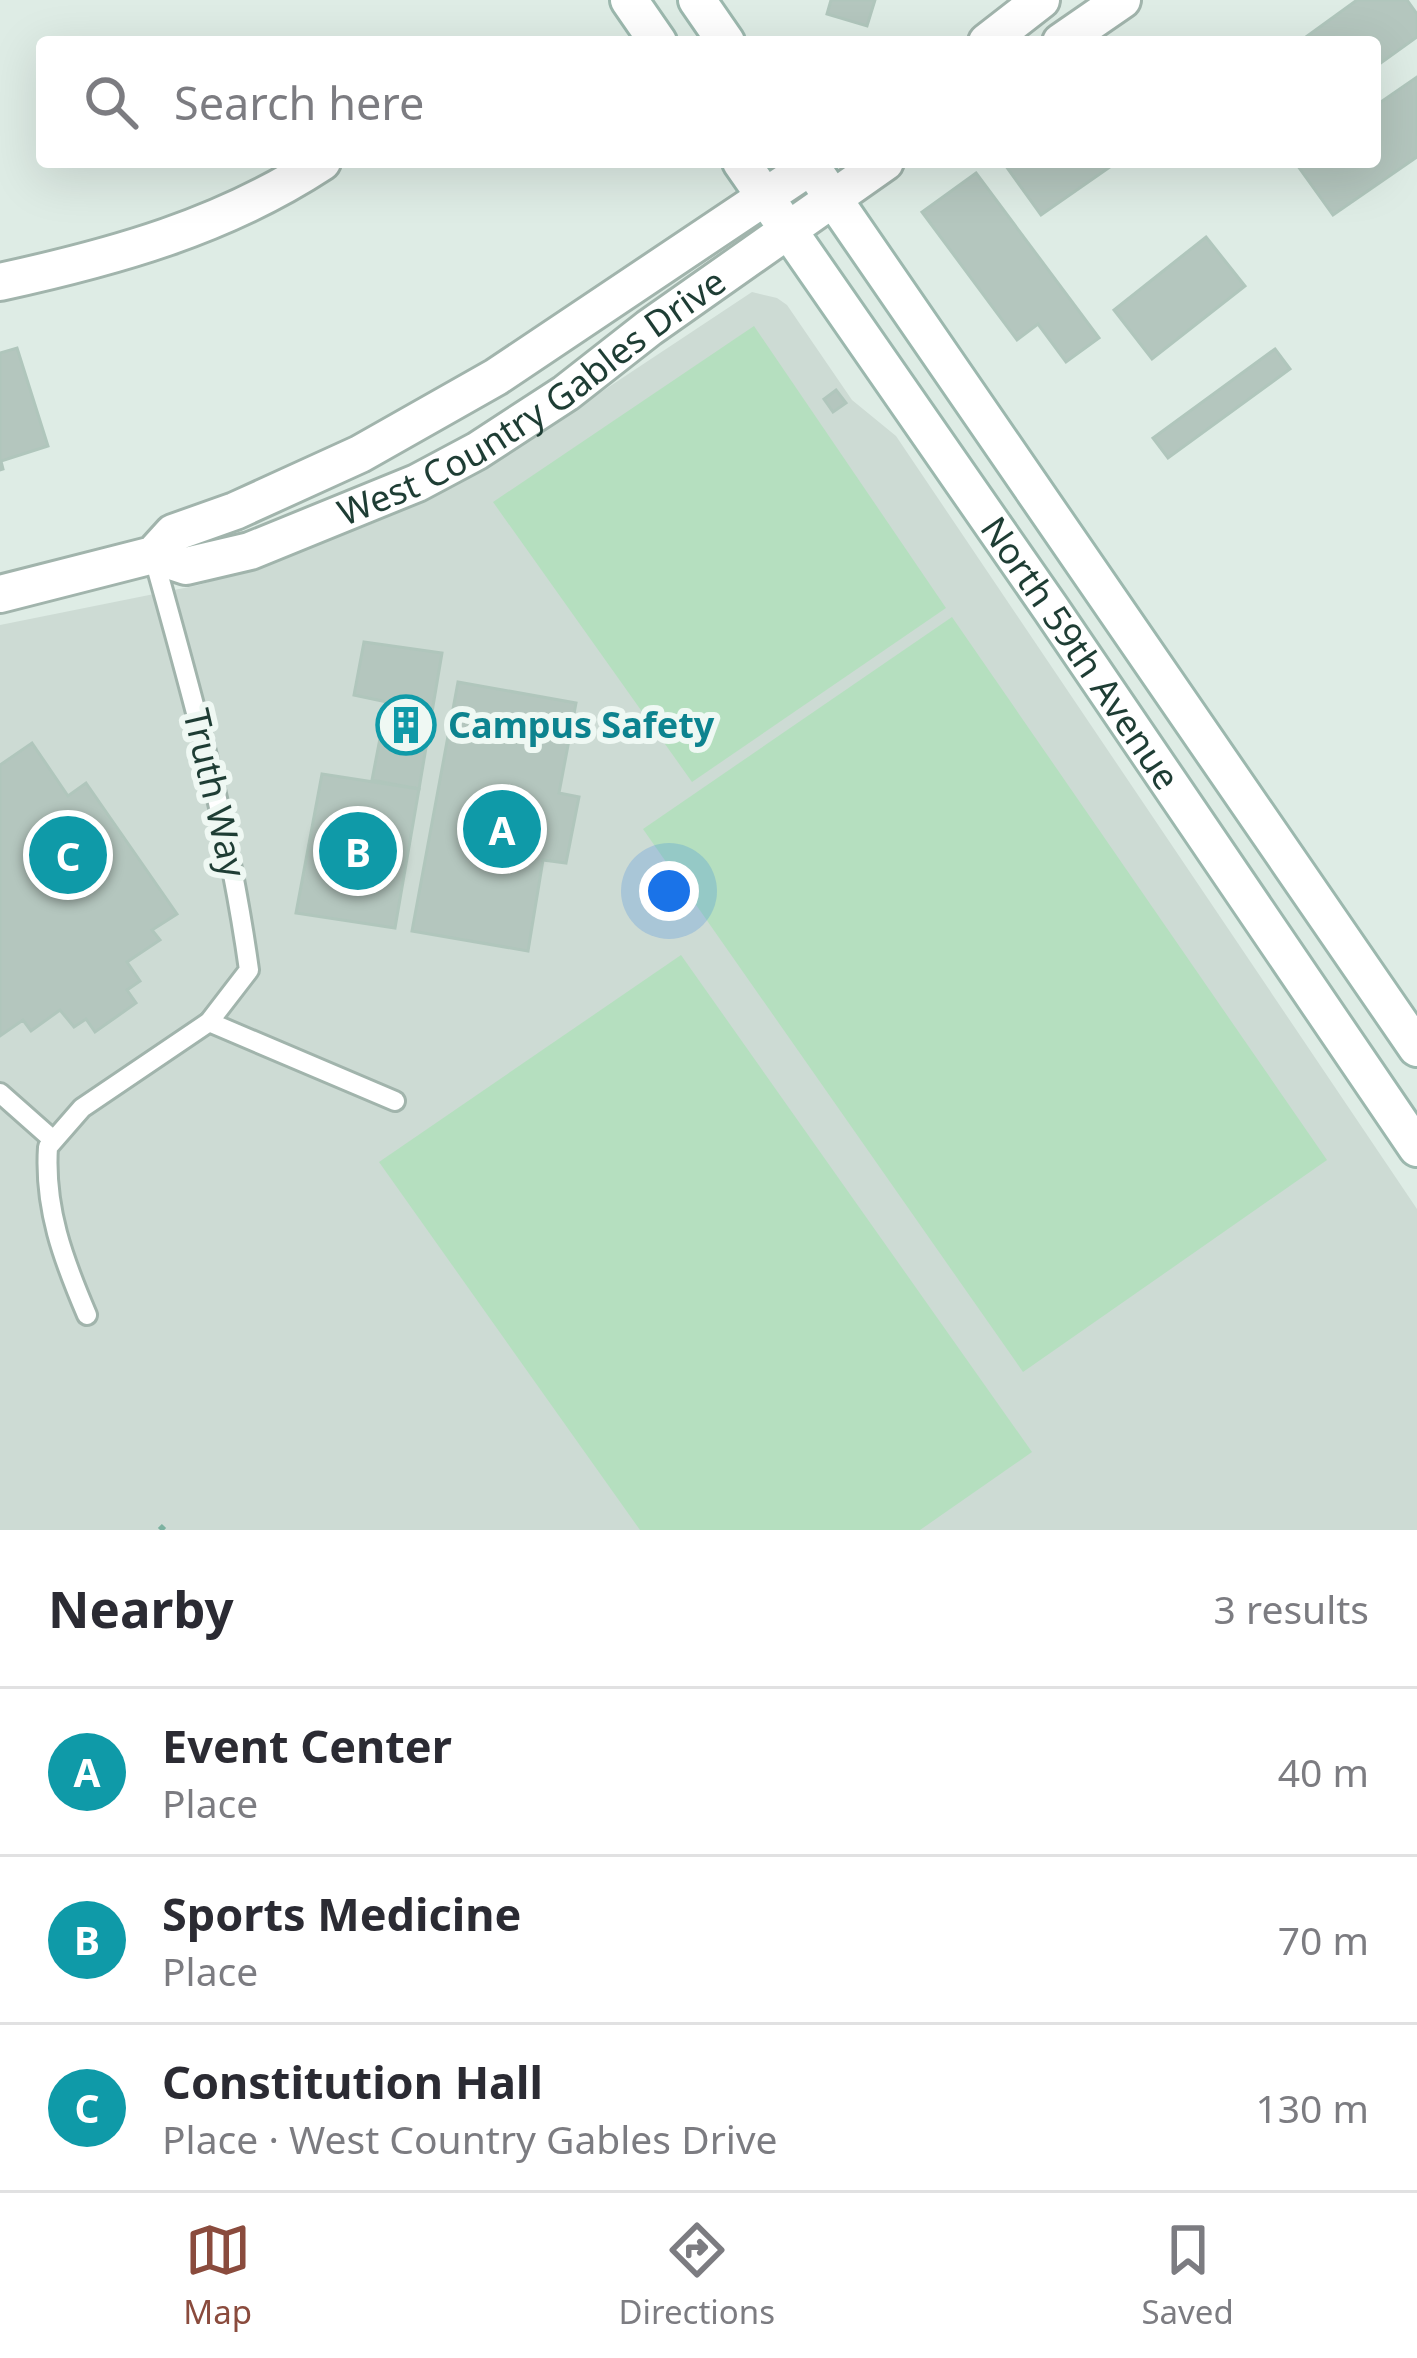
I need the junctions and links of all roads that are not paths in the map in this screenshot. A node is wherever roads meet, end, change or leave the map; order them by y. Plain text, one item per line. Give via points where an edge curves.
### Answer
1 (629, 0) edge
2 (697, 0) edge
3 (1041, 0) edge
4 (1123, 0) edge
5 (654, 36) edge
6 (722, 36) edge
7 (995, 36) edge
8 (1070, 36) edge
9 (312, 168) edge
10 (745, 168) edge
11 (805, 168) edge
12 (815, 168) edge
13 (876, 168) edge
14 (764, 197) junction
15 (832, 198) junction
16 (787, 230) junction
17 (0, 282) edge
18 (153, 555) junction
19 (0, 594) edge
20 (209, 1022) junction
21 (1417, 1048) edge
22 (0, 1093) edge
23 (395, 1100) dead end
24 (52, 1139) junction
25 (1417, 1148) edge
26 (87, 1315) dead end

1 - 5 main road
2 - 6 main road
3 - 7 main road
4 - 8 main road
9 - 17 main road via 228,217 107,258
10 - 14 main road, North 59th Avenue
11 - 14 main road, West Country Gables Drive
12 - 15 main road, North 59th Avenue
13 - 15 main road, West Country Gables Drive
14 - 16 main road, North 59th Avenue
14 - 18 main road, West Country Gables Drive via 436,413 310,478 173,533
15 - 16 main road, West Country Gables Drive
15 - 21 main road, North 59th Avenue
16 - 18 main road, West Country Gables Drive via 566,393 417,483 250,551 186,566
16 - 25 main road, North 59th Avenue
18 - 19 main road, West Country Gables Drive
18 - 20 lane, Truth Way via 217,789 248,970
20 - 23 lane
20 - 24 lane, Truth Way via 82,1108
22 - 24 lane
24 - 26 lane via 48,1198

